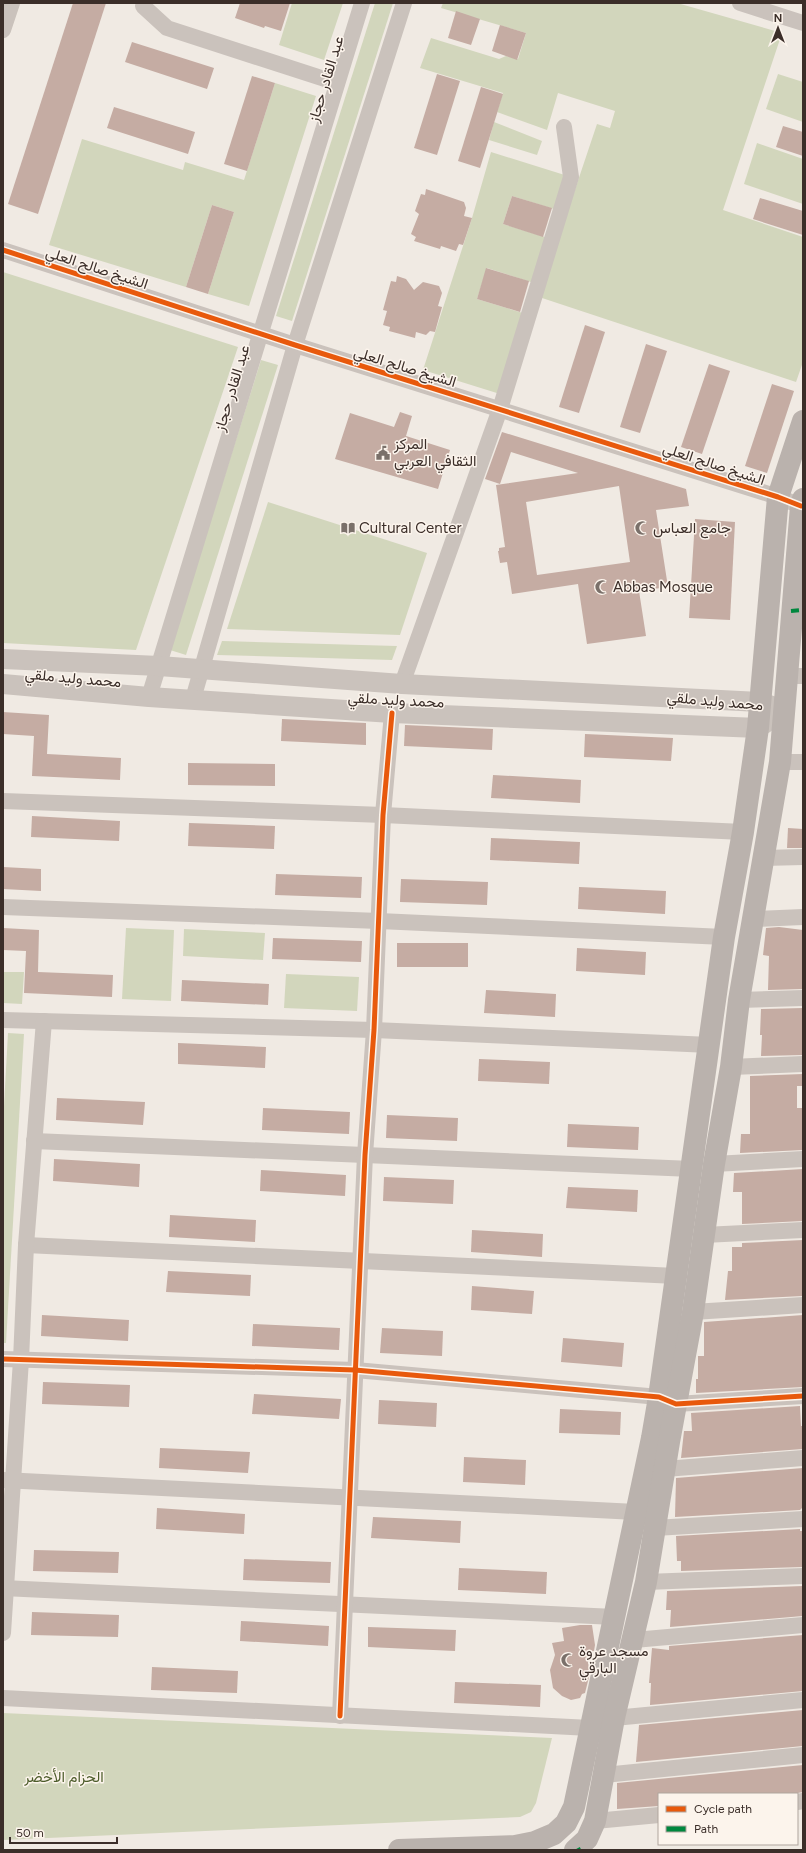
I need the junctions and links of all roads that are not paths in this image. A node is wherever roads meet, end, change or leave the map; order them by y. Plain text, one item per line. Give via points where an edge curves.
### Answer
1 (12, 3) edge
2 (362, 3) edge
3 (404, 3) edge
4 (740, 3) edge
5 (143, 6) dead end
6 (803, 23) edge
7 (3, 30) edge
8 (337, 83) junction
9 (564, 128) dead end
10 (3, 250) edge
11 (262, 334) junction
12 (295, 345) junction
13 (500, 409) junction
14 (803, 421) edge
15 (778, 497) junction
16 (802, 502) edge
17 (801, 532) edge
18 (3, 659) edge
19 (159, 666) junction
20 (200, 669) junction
21 (794, 676) edge
22 (3, 684) edge
23 (402, 684) junction
24 (149, 697) junction
25 (193, 698) junction
26 (760, 702) junction
27 (784, 711) junction
28 (392, 713) junction
29 (758, 728) junction
30 (780, 762) junction
31 (803, 762) edge
32 (3, 800) edge
33 (383, 815) junction
34 (743, 832) junction
35 (803, 857) edge
36 (763, 858) junction
37 (3, 907) edge
38 (803, 917) edge
39 (753, 919) junction
40 (379, 921) junction
41 (724, 937) junction
42 (803, 998) edge
43 (739, 1000) junction
44 (3, 1020) edge
45 (44, 1021) junction
46 (374, 1030) junction
47 (710, 1045) junction
48 (803, 1064) edge
49 (730, 1067) junction
50 (34, 1141) junction
51 (365, 1155) junction
52 (803, 1159) edge
53 (714, 1164) junction
54 (692, 1169) junction
55 (803, 1230) edge
56 (704, 1235) junction
57 (26, 1245) junction
58 (360, 1261) junction
59 (676, 1276) junction
60 (803, 1305) edge
61 (693, 1312) junction
62 (3, 1359) edge
63 (21, 1360) junction
64 (355, 1370) junction
65 (803, 1396) edge
66 (667, 1400) junction
67 (803, 1458) edge
68 (665, 1469) junction
69 (7, 1480) edge
70 (350, 1496) junction
71 (636, 1512) junction
72 (803, 1519) edge
73 (655, 1528) junction
74 (803, 1576) edge
75 (646, 1582) junction
76 (5, 1588) edge
77 (345, 1604) junction
78 (614, 1617) junction
79 (803, 1625) edge
80 (3, 1633) edge
81 (634, 1640) junction
82 (3, 1698) edge
83 (803, 1700) edge
84 (340, 1716) junction
85 (614, 1718) junction
86 (590, 1728) junction
87 (803, 1755) edge
88 (604, 1775) junction
89 (658, 1815) edge
90 (595, 1821) junction
91 (399, 1850) edge
92 (575, 1850) edge

1 - 7 street
2 - 8 street, عبد القادر حجاز
3 - 12 street
4 - 6 street
5 - 8 street via 167,28
8 - 11 street, عبد القادر حجاز
9 - 13 street via 571,177
10 - 11 street, الشيخ صالح العلي
11 - 12 street, الشيخ صالح العلي
11 - 19 street, عبد القادر حجاز
12 - 13 street, الشيخ صالح العلي
12 - 20 street
13 - 15 street, الشيخ صالح العلي
13 - 23 street
14 - 15 main road
15 - 16 street, الشيخ صالح العلي
15 - 26 main road
16 - 17 main road
17 - 21 main road
18 - 19 street, محمد وليد ملقي
19 - 20 street, محمد وليد ملقي
19 - 24 street, عبد القادر حجاز
20 - 23 street, محمد وليد ملقي
20 - 25 street
21 - 27 main road
22 - 24 street, محمد وليد ملقي
23 - 26 street, محمد وليد ملقي
24 - 25 street, محمد وليد ملقي
25 - 28 street, محمد وليد ملقي
26 - 27 street, محمد وليد ملقي
26 - 29 main road
27 - 29 street, محمد وليد ملقي
27 - 30 main road
28 - 29 street, محمد وليد ملقي
28 - 33 street
29 - 34 main road
30 - 31 street
30 - 36 main road
32 - 33 street
33 - 34 street
33 - 40 street
34 - 41 main road
35 - 36 street
36 - 39 main road
37 - 40 street
38 - 39 street
39 - 43 main road
40 - 41 street
40 - 46 street
41 - 47 main road
42 - 43 street
43 - 49 main road
44 - 45 street
45 - 46 street
45 - 50 street
46 - 47 street
46 - 51 street
47 - 54 main road
48 - 49 street
49 - 53 main road
50 - 51 street
50 - 57 street
51 - 54 street
51 - 58 street
52 - 53 street
53 - 56 main road
54 - 59 main road
55 - 56 street
56 - 61 main road
57 - 58 street
57 - 63 street
58 - 59 street
58 - 64 street
59 - 66 main road
60 - 61 street
61 - 66 main road
62 - 63 street
63 - 64 street
63 - 69 street
64 - 66 street
64 - 70 street
65 - 66 street
66 - 68 main road
66 - 71 main road
67 - 68 street
68 - 73 main road
69 - 70 street
69 - 76 street
70 - 71 street
70 - 77 street
71 - 78 main road
72 - 73 street
73 - 75 main road
74 - 75 street
75 - 81 main road
76 - 77 street
76 - 80 street
77 - 78 street
77 - 84 street
78 - 86 main road
79 - 81 street
81 - 85 main road
82 - 84 street
83 - 85 street
84 - 86 street
85 - 88 main road
86 - 91 main road via 574,1807 566,1823 554,1834 535,1842 515,1846
87 - 88 street
88 - 90 main road
89 - 90 street
90 - 92 main road via 587,1839

